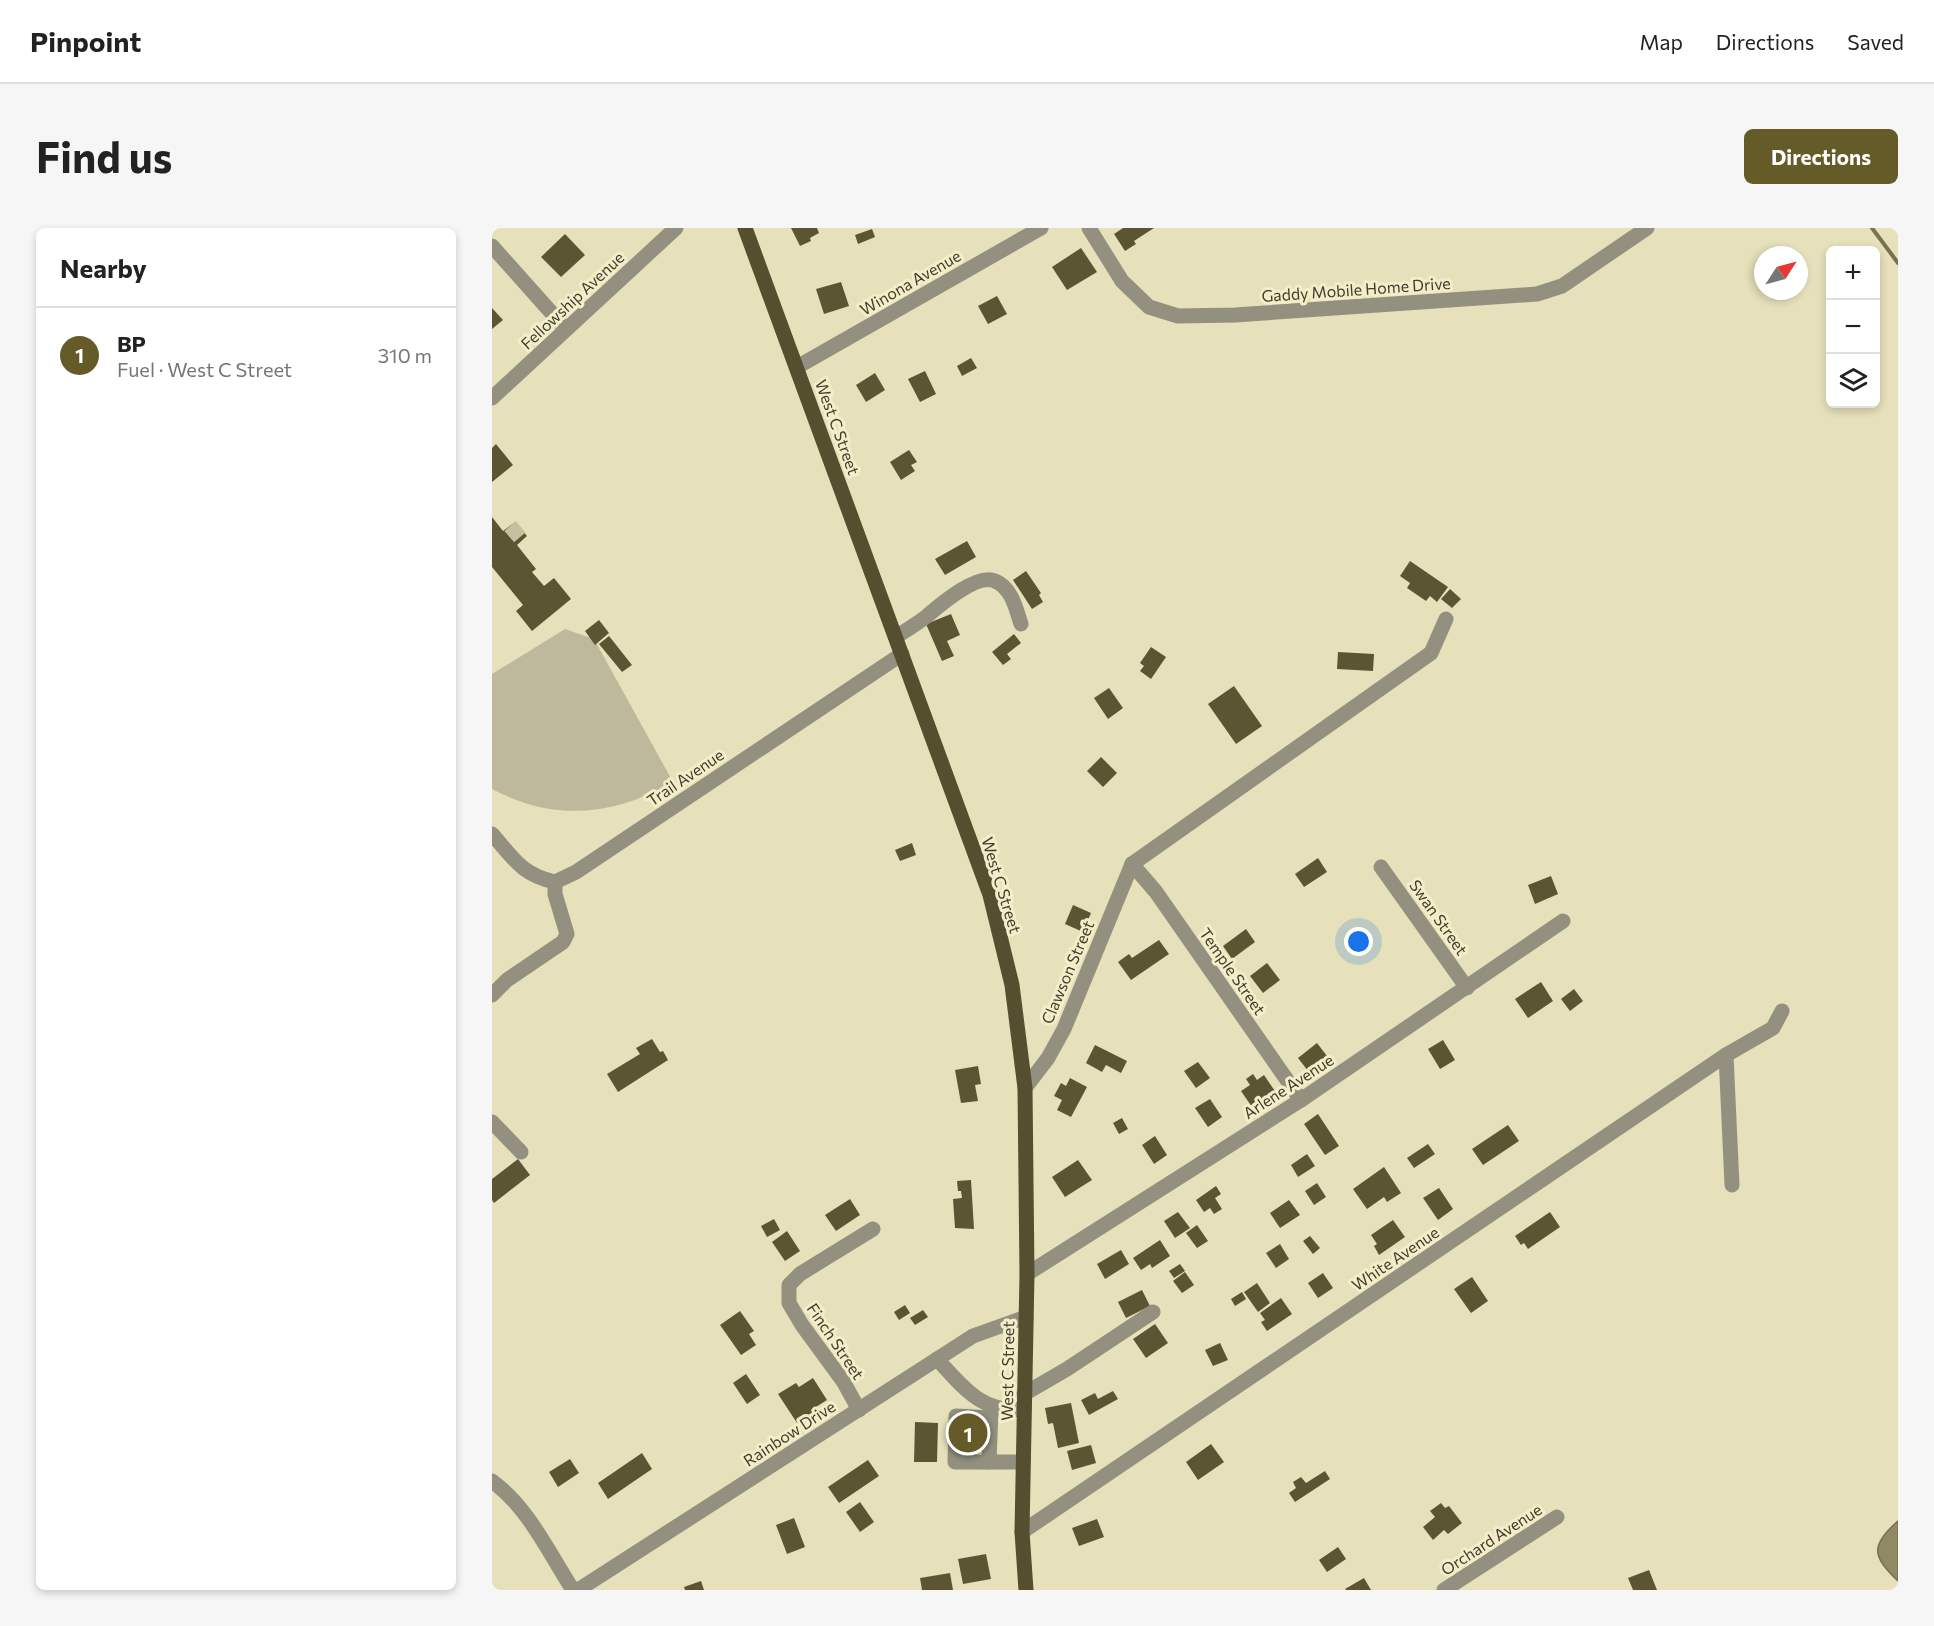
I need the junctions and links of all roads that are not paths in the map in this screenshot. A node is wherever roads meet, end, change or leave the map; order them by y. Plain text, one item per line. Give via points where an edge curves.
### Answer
1 (676, 228) edge
2 (745, 228) edge
3 (1041, 228) edge
4 (1089, 228) edge
5 (1647, 228) edge
6 (492, 246) edge
7 (566, 329) junction
8 (797, 367) junction
9 (492, 398) edge
10 (1446, 619) dead end
11 (1021, 624) dead end
12 (896, 637) junction
13 (902, 654) junction
14 (492, 834) edge
15 (1132, 864) junction
16 (1381, 867) dead end
17 (555, 882) junction
18 (1563, 921) dead end
19 (1467, 988) junction
20 (492, 995) edge
21 (1782, 1011) dead end
22 (1726, 1055) junction
23 (1025, 1088) junction
24 (1301, 1100) junction
25 (492, 1122) edge
26 (521, 1152) dead end
27 (1732, 1185) dead end
28 (873, 1229) dead end
29 (1027, 1274) junction
30 (1153, 1312) dead end
31 (1026, 1317) junction
32 (937, 1359) junction
33 (1024, 1394) junction
34 (1024, 1409) junction
35 (859, 1410) junction
36 (991, 1412) junction
37 (970, 1444) junction
38 (989, 1462) junction
39 (1023, 1462) junction
40 (492, 1481) edge
41 (1557, 1517) dead end
42 (1022, 1532) junction
43 (573, 1590) edge
44 (578, 1590) edge
45 (1026, 1590) edge
46 (1444, 1590) edge

1 - 7 street, Fellowship Avenue
2 - 8 main road, West C Street
3 - 8 street, Winona Avenue
4 - 5 street, Gaddy Mobile Home Drive via 1122,281 1135,294 1149,307 1178,316 1537,294 1562,286
6 - 7 street
7 - 9 street, Fellowship Avenue
8 - 12 main road, West C Street
10 - 15 street via 1431,653
11 - 12 street via 1013,599 996,581 986,579 942,603
12 - 13 main road, West C Street
13 - 17 street, Trail Avenue via 576,872
13 - 23 main road, West C Street via 990,896 1012,985
14 - 17 street via 524,870
15 - 23 street, Clawson Street via 1064,1029
15 - 24 street, Temple Street via 1156,892
16 - 19 street, Swan Street
17 - 20 street via 567,933 562,942
18 - 19 street, Arlene Avenue
19 - 24 street, Arlene Avenue
21 - 22 street, White Avenue via 1773,1028
22 - 27 street
22 - 42 street, White Avenue
23 - 29 main road, West C Street
24 - 29 street, Arlene Avenue
25 - 26 street
28 - 35 street, Finch Street via 800,1274 789,1285 789,1303
29 - 31 main road, West C Street
30 - 33 street
31 - 32 street, Rainbow Drive via 973,1336
31 - 33 main road, West C Street
32 - 35 street, Rainbow Drive
32 - 36 street
33 - 34 main road, West C Street
34 - 36 street
34 - 39 main road, West C Street
35 - 44 street, Rainbow Drive
36 - 37 street
36 - 37 street via 956,1416
37 - 38 street
37 - 38 street via 956,1462
38 - 39 street
39 - 42 main road, West C Street
40 - 43 street via 508,1492
41 - 46 street, Orchard Avenue
42 - 45 main road, West C Street

